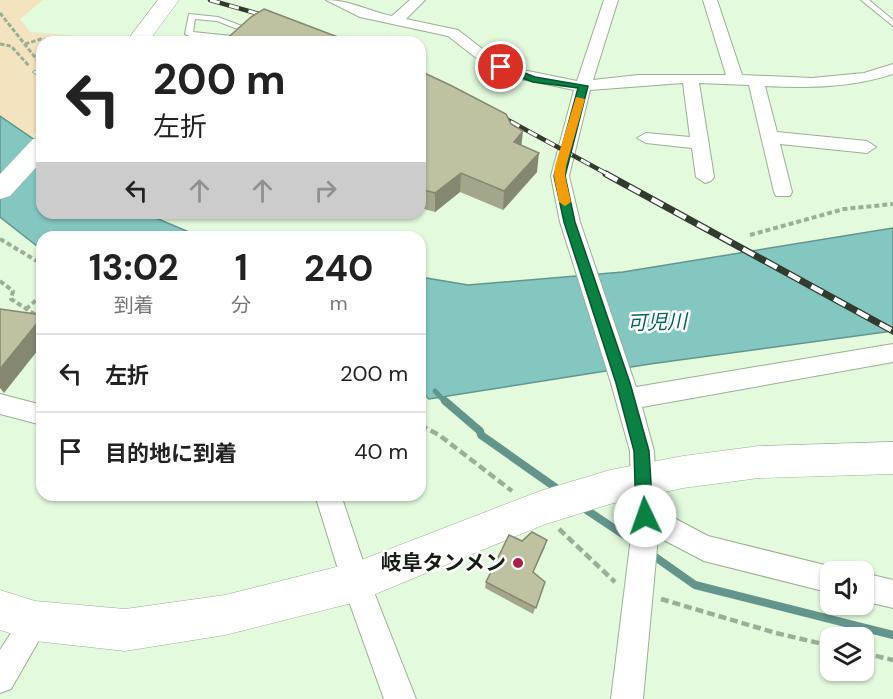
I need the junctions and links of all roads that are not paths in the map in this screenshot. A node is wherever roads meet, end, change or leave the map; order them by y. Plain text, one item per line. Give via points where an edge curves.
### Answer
1 (170, 0) edge
2 (333, 0) edge
3 (418, 0) edge
4 (611, 0) edge
5 (710, 0) edge
6 (865, 0) edge
7 (396, 20) junction
8 (893, 24) edge
9 (142, 36) edge
10 (203, 36) edge
11 (235, 36) edge
12 (893, 69) edge
13 (690, 78) junction
14 (735, 78) junction
15 (756, 81) junction
16 (583, 86) junction
17 (769, 137) junction
18 (646, 138) dead end
19 (699, 143) junction
20 (867, 147) dead end
21 (36, 152) edge
22 (705, 177) dead end
23 (0, 190) edge
24 (783, 192) dead end
25 (893, 353) edge
26 (625, 391) junction
27 (0, 404) edge
28 (36, 413) edge
29 (893, 458) edge
30 (643, 481) junction
31 (330, 501) edge
32 (645, 522) junction
33 (820, 576) edge
34 (356, 582) junction
35 (874, 589) edge
36 (893, 594) edge
37 (18, 616) edge
38 (0, 678) edge
39 (400, 699) edge
40 (627, 699) edge

1 - 9 main road
2 - 7 street via 365,14
3 - 7 street
4 - 16 street
5 - 14 street
6 - 8 lane
7 - 16 street via 453,33 489,61 513,73 533,80
10 - 11 lane via 189,34 192,16 246,28
12 - 15 street via 834,82
13 - 14 street
13 - 16 street
13 - 19 street
14 - 15 street
15 - 17 street
16 - 26 street via 560,176 570,222
17 - 20 street
17 - 24 street
18 - 19 street
19 - 22 street
21 - 23 main road
25 - 26 street
26 - 30 street via 642,451
27 - 28 street
29 - 30 street via 759,462 683,471
30 - 32 street
30 - 34 street via 536,509
31 - 34 street
32 - 33 street via 704,548
32 - 40 street
34 - 37 street via 225,615 125,630
34 - 39 street
35 - 36 street
37 - 38 street

